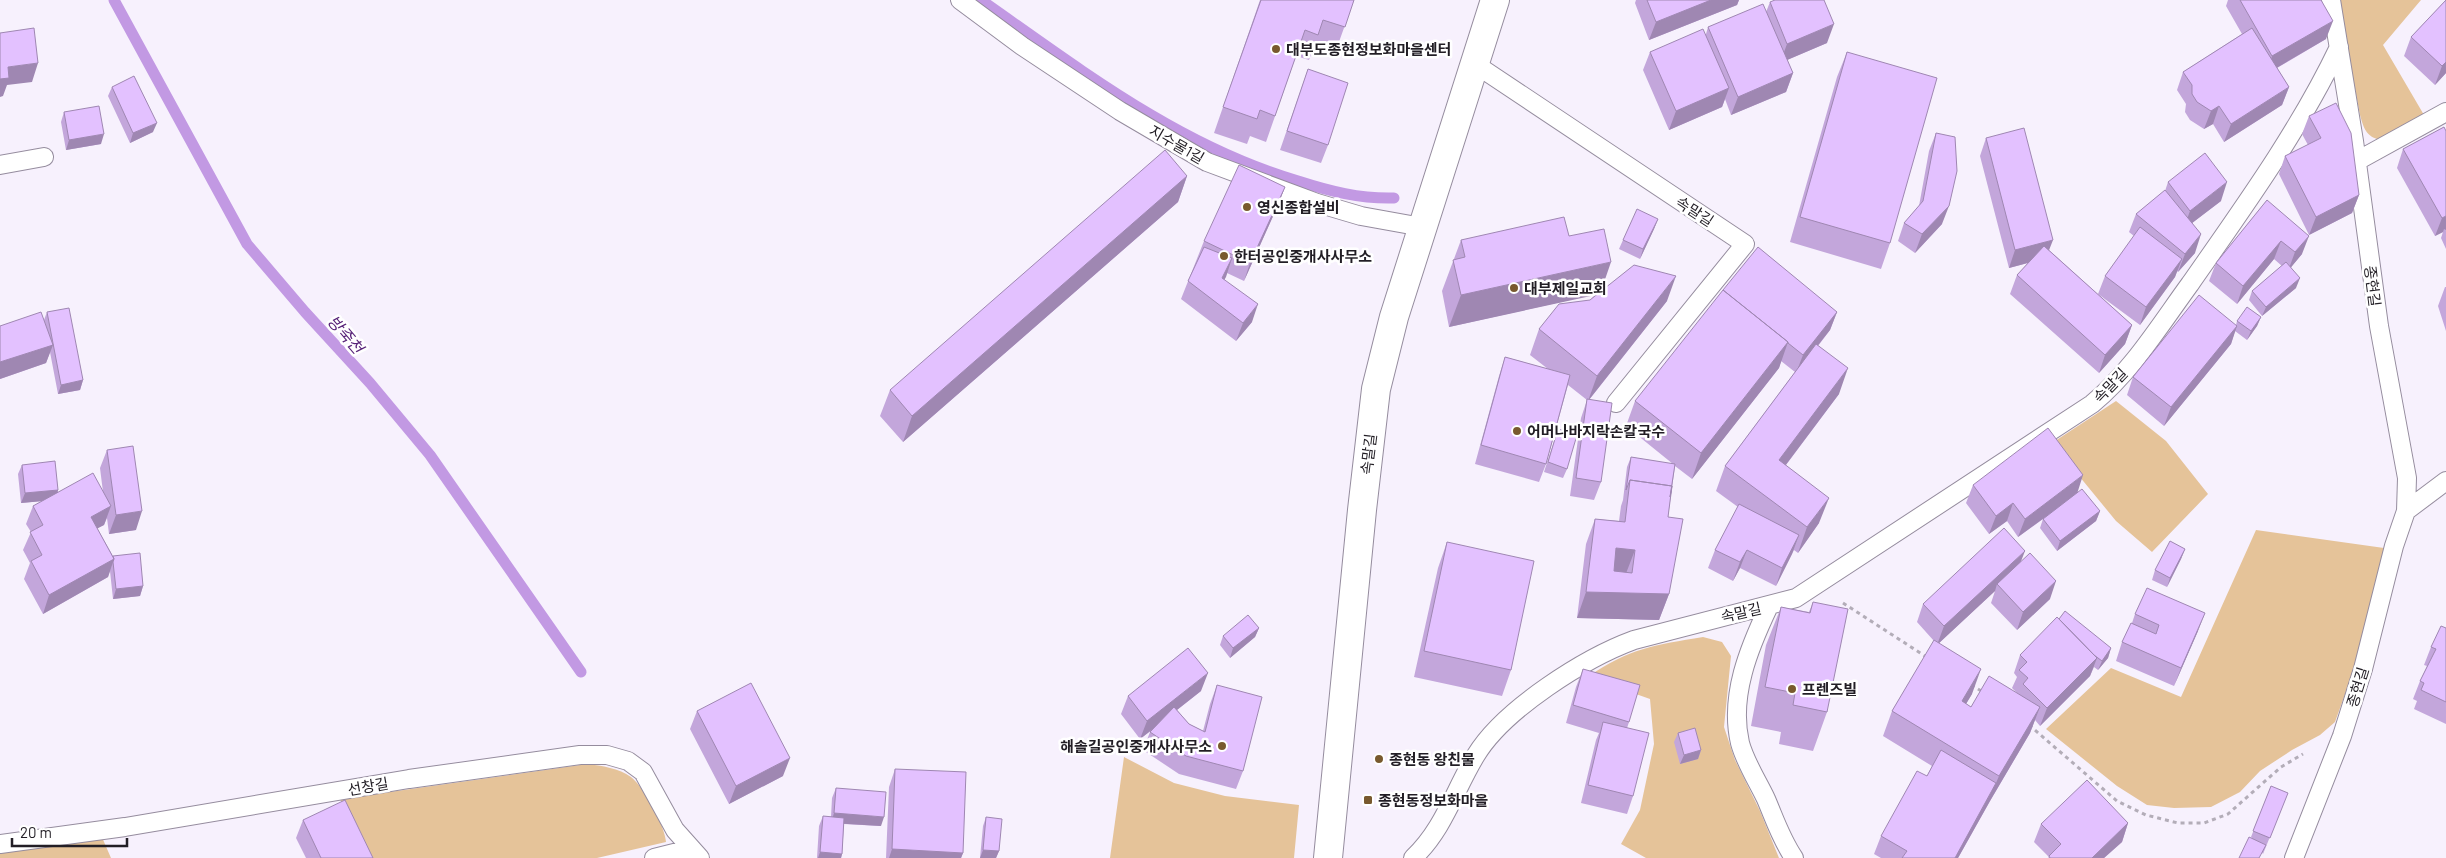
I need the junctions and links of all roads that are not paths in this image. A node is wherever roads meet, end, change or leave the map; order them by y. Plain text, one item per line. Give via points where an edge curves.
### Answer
1 (960, 0) edge
2 (1495, 0) edge
3 (2331, 0) edge
4 (2339, 47) junction
5 (1475, 64) junction
6 (2446, 112) edge
7 (44, 157) dead end
8 (2357, 161) junction
9 (0, 165) edge
10 (1422, 227) junction
11 (1616, 403) dead end
12 (2445, 483) edge
13 (2406, 511) junction
14 (1769, 606) junction
15 (0, 844) edge
16 (695, 854) edge
17 (1421, 855) edge
18 (654, 858) edge
19 (1328, 858) edge
20 (1794, 858) edge
21 (2294, 858) edge

1 - 10 lane, 지수물1길 via 1120,111 1207,162 1317,203 1361,216
2 - 5 street, 속말길
3 - 4 lane
4 - 8 lane
4 - 14 lane, 속말길 via 2321,84 2230,228 2148,342 2108,390 2092,404 1818,585 1796,598
5 - 10 street, 속말길
5 - 11 lane, 속말길 via 1745,244
6 - 8 lane
7 - 9 lane
8 - 13 lane, 종현길 via 2379,326 2408,478
10 - 19 street, 속말길 via 1376,389
12 - 13 lane
13 - 21 lane, 종현길 via 2342,736
14 - 17 lane, 속말길 via 1660,632 1610,649 1581,664 1536,695 1482,746
14 - 20 lane, 속말길 via 1744,665 1739,696 1740,744 1782,840
15 - 16 lane, 선창길 via 408,779 580,755 607,755 628,761 643,772 675,830
16 - 18 lane, 선창길

